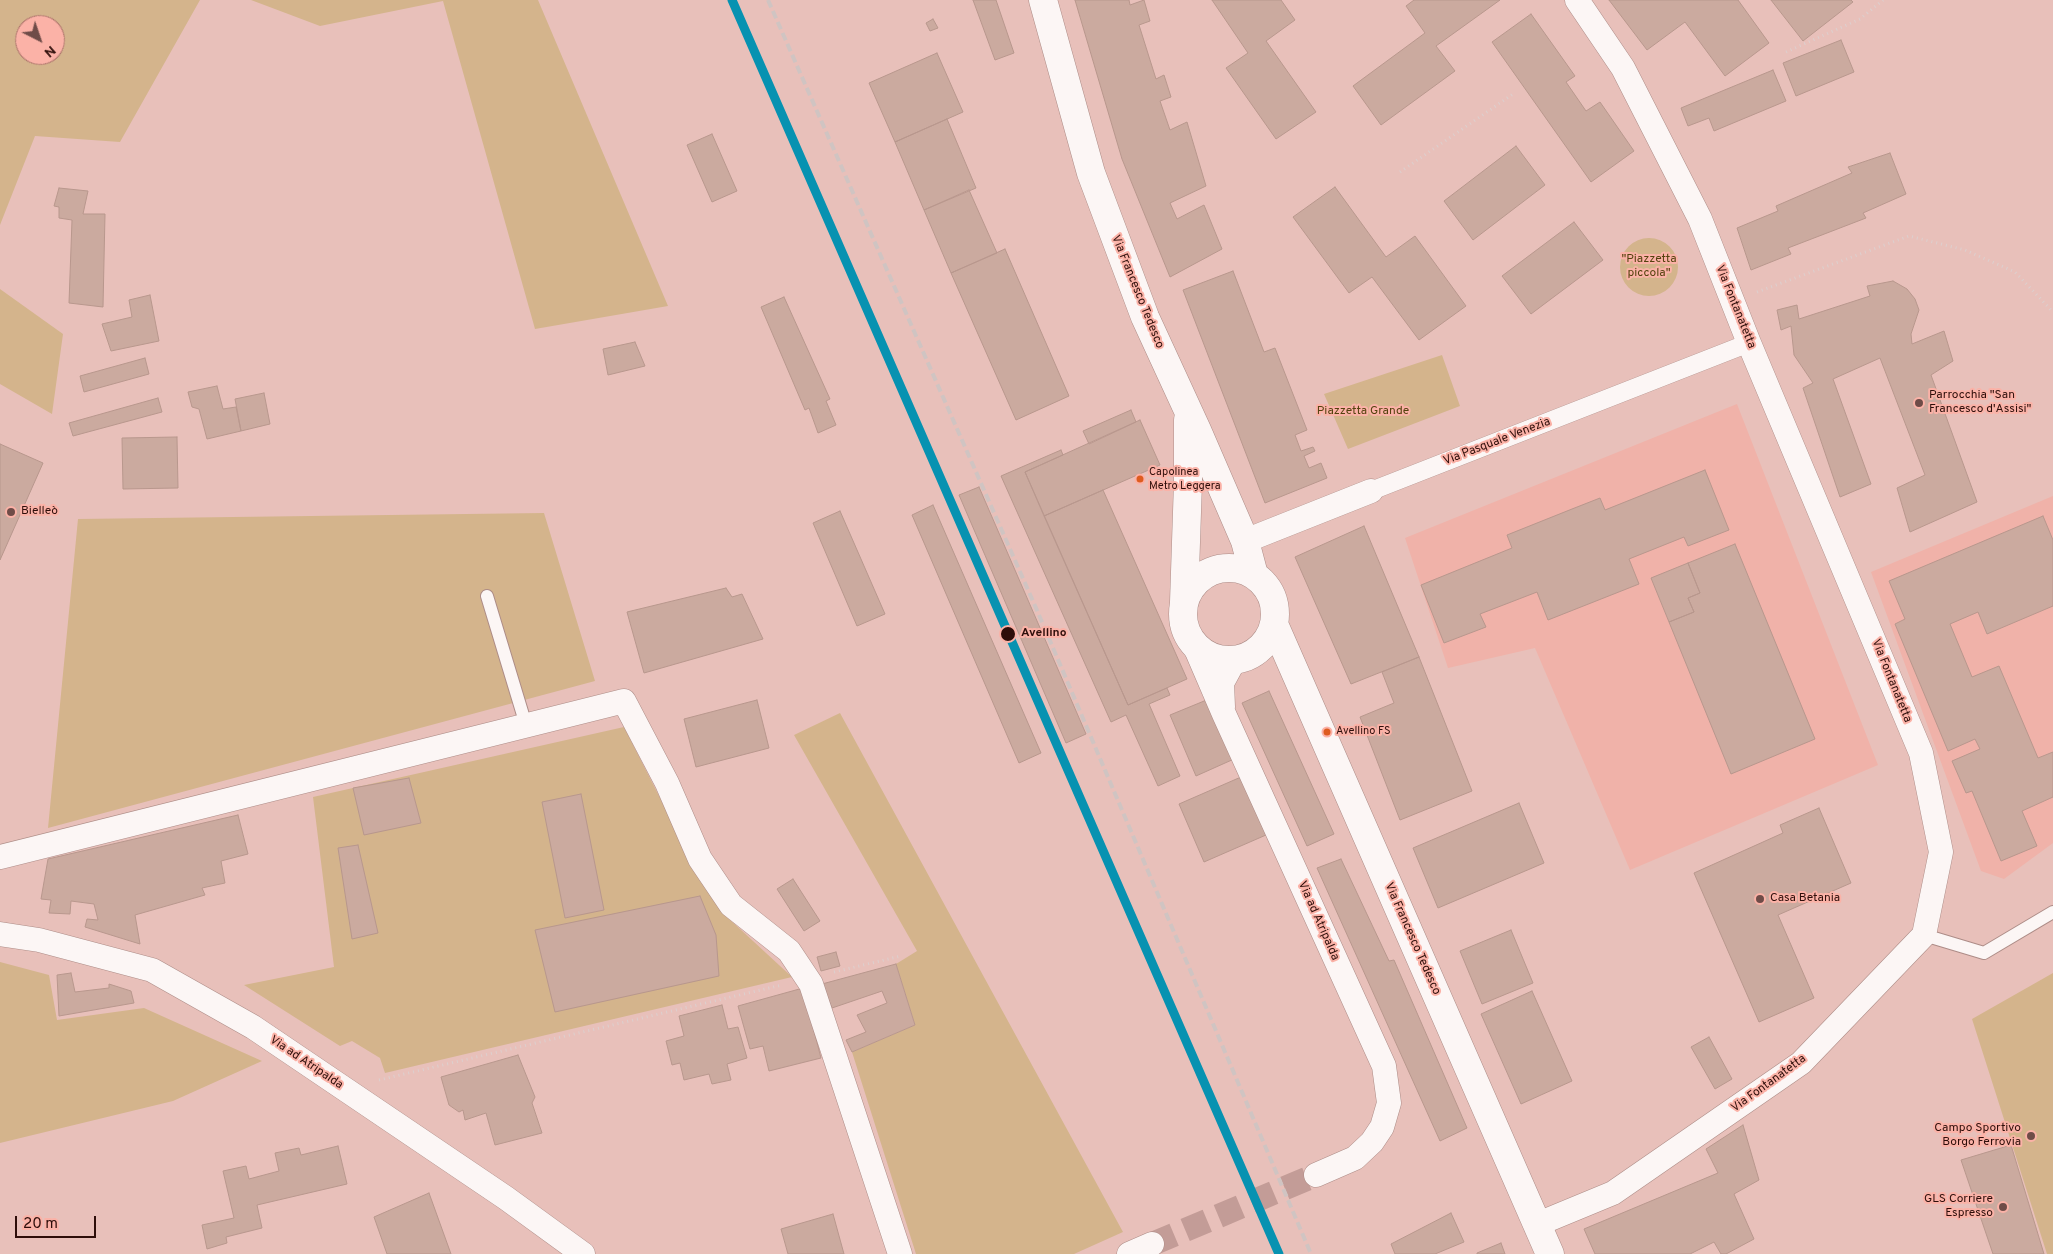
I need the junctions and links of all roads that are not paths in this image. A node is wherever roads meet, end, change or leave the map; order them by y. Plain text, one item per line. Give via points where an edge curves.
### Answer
1 (1043, 0) edge
2 (1576, 0) edge
3 (1749, 343) junction
4 (1187, 409) junction
5 (1371, 491) joint
6 (1245, 541) junction
7 (1254, 575) junction
8 (487, 596) dead end
9 (1183, 610) junction
10 (1274, 624) junction
11 (1193, 642) junction
12 (1246, 655) junction
13 (1298, 682) junction
14 (1224, 714) junction
15 (526, 725) junction
16 (0, 856) edge
17 (2053, 912) edge
18 (0, 934) edge
19 (1924, 936) junction
20 (1316, 1175) tunnel mouth
21 (1538, 1224) junction
22 (1152, 1244) tunnel mouth
23 (583, 1254) edge
24 (900, 1254) edge
25 (1130, 1254) edge
26 (1550, 1254) edge

1 - 4 street, Via Francesco Tedesco via 1091,173 1145,317
2 - 3 street, Via Fontanatetta via 1623,68 1700,219
3 - 5 street, Via Pasquale Venezia
3 - 19 street, Via Fontanatetta via 1921,753 1941,852
4 - 6 street, Via Francesco Tedesco
4 - 9 street
5 - 6 street, Via Pasquale Venezia
6 - 7 street, Via Francesco Tedesco
7 - 9 street via 1240,569 1224,568 1209,572 1196,582
7 - 10 street via 1272,596
8 - 15 lane
9 - 11 street via 1187,632
10 - 12 street via 1270,634
10 - 13 street, Via Francesco Tedesco
11 - 12 street via 1205,653 1219,659
11 - 14 street, Via ad Atripalda
12 - 13 street via 1271,658
12 - 14 street via 1222,683
13 - 21 street, Via Francesco Tedesco
14 - 20 street, Via ad Atripalda via 1384,1066 1389,1103 1382,1127 1355,1158
15 - 16 street
15 - 24 street via 624,701 710,875 731,905 789,950 814,993
17 - 19 lane via 1984,953
18 - 23 street, Via ad Atripalda via 39,940 152,970 252,1027 506,1198
19 - 21 street, Via Fontanatetta via 1802,1063 1613,1193
21 - 26 street, Via Francesco Tedesco
22 - 25 street

